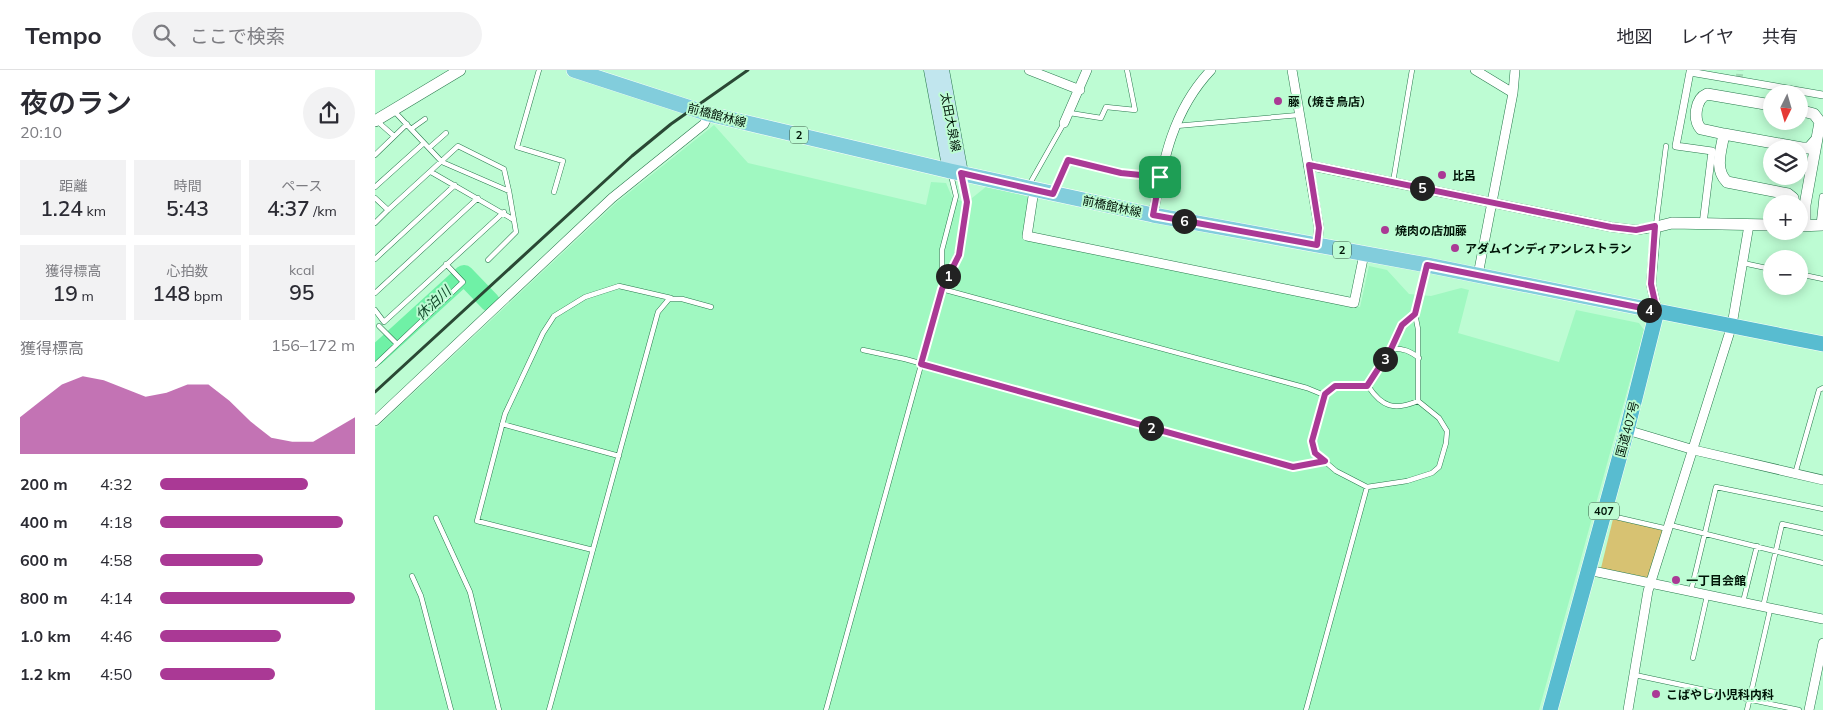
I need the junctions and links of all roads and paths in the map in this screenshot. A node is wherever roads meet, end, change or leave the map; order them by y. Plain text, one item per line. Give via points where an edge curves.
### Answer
1 (460, 70) edge
2 (539, 70) edge
3 (574, 70) edge
4 (931, 70) edge
5 (942, 70) edge
6 (1029, 70) edge
7 (1087, 70) edge
8 (1127, 70) edge
9 (1211, 70) edge
10 (1292, 70) edge
11 (1412, 70) edge
12 (1475, 70) edge
13 (1515, 70) edge
14 (1688, 71) edge
15 (1080, 90) junction
16 (1513, 93) junction
17 (1823, 95) edge
18 (1763, 104) edge
19 (393, 110) junction
20 (1808, 112) edge
21 (1070, 113) junction
22 (709, 114) junction
23 (1299, 115) junction
24 (425, 119) dead end
25 (376, 121) edge
26 (1064, 123) joint
27 (407, 124) junction
28 (1175, 126) junction
29 (411, 129) junction
30 (446, 133) dead end
31 (1724, 134) junction
32 (395, 136) junction
33 (1817, 138) junction
34 (424, 143) junction
35 (1666, 146) dead end
36 (429, 148) junction
37 (376, 151) edge
38 (442, 162) junction
39 (1309, 165) junction
40 (431, 172) junction
41 (955, 172) junction
42 (1160, 177) junction
43 (1393, 182) junction
44 (455, 185) junction
45 (375, 187) edge
46 (1031, 189) junction
47 (509, 191) junction
48 (554, 192) dead end
49 (1053, 194) junction
50 (1789, 195) edge
51 (1807, 195) edge
52 (1823, 197) edge
53 (375, 198) edge
54 (478, 198) junction
55 (1492, 202) junction
56 (388, 210) junction
57 (504, 212) junction
58 (1153, 215) junction
59 (514, 220) junction
60 (375, 224) edge
61 (1703, 224) junction
62 (1749, 225) junction
63 (1763, 225) edge
64 (1808, 225) edge
65 (1822, 225) edge
66 (1655, 226) junction
67 (1317, 245) junction
68 (1364, 254) junction
69 (375, 259) edge
70 (488, 260) dead end
71 (1743, 263) junction
72 (447, 264) junction
73 (1427, 265) junction
74 (1763, 267) edge
75 (1478, 275) junction
76 (1808, 276) edge
77 (1823, 279) edge
78 (942, 289) junction
79 (375, 293) edge
80 (675, 299) junction
81 (711, 307) dead end
82 (375, 310) edge
83 (1657, 311) junction
84 (1415, 314) junction
85 (384, 322) junction
86 (1732, 325) junction
87 (379, 326) junction
88 (375, 330) edge
89 (397, 344) junction
90 (1823, 344) edge
91 (1391, 349) junction
92 (863, 350) dead end
93 (1419, 358) junction
94 (921, 364) junction
95 (375, 365) edge
96 (1367, 386) junction
97 (1823, 388) edge
98 (1325, 394) junction
99 (1418, 401) junction
100 (375, 421) edge
101 (502, 424) junction
102 (1627, 430) junction
103 (1694, 450) junction
104 (619, 456) junction
105 (1325, 461) junction
106 (1795, 475) junction
107 (1823, 480) edge
108 (1367, 487) junction
109 (1823, 509) edge
110 (1603, 514) junction
111 (436, 518) dead end
112 (1670, 527) junction
113 (1823, 533) edge
114 (1706, 534) junction
115 (1757, 546) junction
116 (593, 550) junction
117 (1776, 551) junction
118 (1823, 562) edge
119 (1588, 570) junction
120 (413, 576) dead end
121 (1650, 582) junction
122 (1690, 592) junction
123 (1707, 596) junction
124 (1742, 604) junction
125 (1766, 609) junction
126 (1823, 619) edge
127 (1823, 642) edge
128 (1693, 658) dead end
129 (1635, 675) junction
130 (1749, 699) junction
131 (451, 710) edge
132 (499, 710) edge
133 (549, 710) edge
134 (826, 710) edge
135 (1306, 710) edge
136 (1550, 710) edge
137 (1627, 710) edge
138 (1747, 710) edge
139 (1799, 710) edge
140 (1809, 710) edge

1 - 19 street
2 - 48 lane via 517,147 563,161
3 - 22 main road, 前橋館林線 / 2
4 - 41 main road, 太田大泉線
5 - 41 main road, 太田大泉線
6 - 15 street
7 - 15 street
8 - 21 lane via 1135,110 1106,107 1101,118
9 - 28 street via 1183,107
10 - 23 street
11 - 43 lane
12 - 16 street
13 - 16 street
14 - 17 street
14 - 61 street via 1676,146 1712,152
15 - 21 street
16 - 55 street
18 - 31 street via 1703,95 1696,115 1697,125 1705,131
19 - 25 street
19 - 27 lane
20 - 33 street via 1818,118
21 - 26 street
22 - 41 main road, 前橋館林線 / 2
22 - 100 street via 704,124 612,198
23 - 28 lane
23 - 39 street
24 - 29 lane
25 - 32 lane
26 - 46 lane
27 - 29 lane
27 - 32 lane
28 - 42 street
29 - 34 lane
30 - 36 lane
31 - 33 street via 1802,148 1813,145
31 - 50 street via 1719,166 1727,182
32 - 37 lane
33 - 51 street
34 - 36 lane
34 - 45 lane
35 - 66 lane
36 - 38 lane
38 - 40 lane
38 - 47 lane
38 - 47 lane via 458,146 504,169
39 - 43 street
39 - 67 street via 1319,228
40 - 44 lane
40 - 56 lane
41 - 46 main road, 前橋館林線 / 2
41 - 78 lane via 956,196 942,250
41 - 78 lane via 966,191 965,221 959,255
42 - 49 lane via 1121,173 1068,160
42 - 58 street
43 - 55 street
44 - 54 lane
44 - 69 lane
46 - 49 main road, 前橋館林線 / 2
46 - 68 street via 1027,236 1354,303
47 - 59 lane
49 - 58 main road, 前橋館林線 / 2
52 - 65 street
53 - 56 lane
54 - 57 lane
54 - 79 lane
55 - 66 street via 1611,227 1636,230
55 - 75 street
56 - 60 lane
57 - 59 lane
57 - 72 lane
58 - 67 main road, 前橋館林線 / 2
59 - 70 lane via 516,232
61 - 62 street
61 - 66 street
62 - 63 street
62 - 71 street
64 - 65 street
66 - 83 street via 1651,284
67 - 68 main road, 前橋館林線 / 2
68 - 73 main road, 前橋館林線 / 2
71 - 74 lane
71 - 86 street
72 - 85 lane
72 - 89 lane via 463,282
73 - 75 main road, 前橋館林線 / 2
73 - 84 lane
75 - 83 main road, 前橋館林線 / 2
76 - 77 lane
78 - 94 lane
78 - 98 lane
80 - 81 lane
80 - 101 lane via 619,286 585,297 554,316 543,333
80 - 104 lane via 669,299 658,312
82 - 85 lane
83 - 86 highway
83 - 102 highway, 国道407号 / 407
84 - 91 lane via 1402,325
84 - 93 lane
85 - 87 lane
86 - 90 highway
86 - 103 street
87 - 88 lane
87 - 89 lane
89 - 95 lane
91 - 93 lane via 1399,348
91 - 96 lane
92 - 94 lane
93 - 99 lane
94 - 105 lane via 1293,467
94 - 134 lane
96 - 98 lane via 1335,386
96 - 99 lane via 1378,402 1402,408
97 - 106 lane via 1819,390
98 - 105 lane via 1312,441 1315,453
99 - 108 lane via 1439,418 1447,431 1439,467 1432,473 1407,481
101 - 104 lane
101 - 116 lane via 477,521
102 - 103 street
102 - 110 highway, 国道407号 / 407
103 - 106 street
103 - 112 street
104 - 116 lane
105 - 108 lane via 1336,471
106 - 107 street
108 - 135 lane
109 - 114 lane via 1716,487
110 - 112 lane
110 - 119 highway, 国道407号 / 407
111 - 132 lane via 470,592
112 - 114 lane
112 - 121 street
113 - 117 lane via 1782,524
114 - 115 lane
114 - 122 lane
115 - 117 lane
115 - 124 lane
116 - 133 lane
117 - 118 lane
117 - 125 lane
119 - 121 street
119 - 136 highway, 国道407号 / 407
120 - 131 lane
121 - 122 street
121 - 129 street
122 - 123 street
123 - 124 street
123 - 128 lane
124 - 125 street
125 - 126 street
125 - 130 lane
127 - 140 street
129 - 130 lane
129 - 137 street
130 - 138 lane
130 - 139 lane

